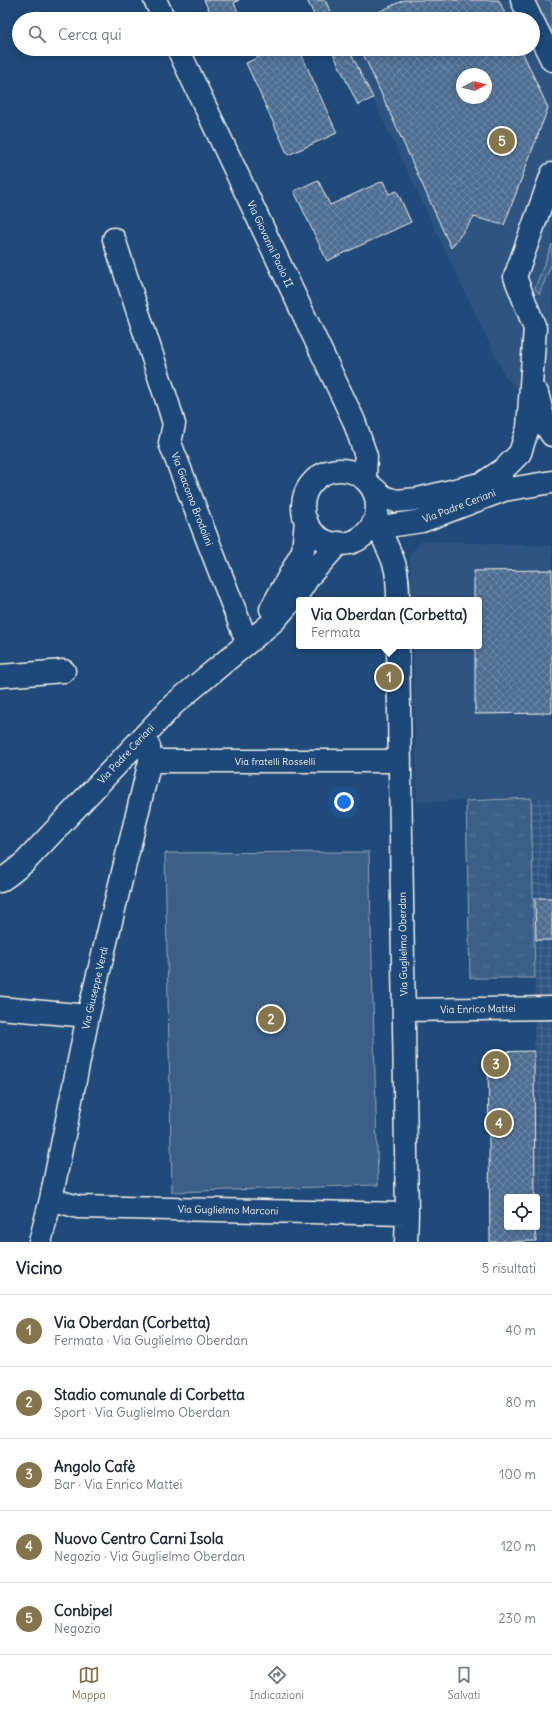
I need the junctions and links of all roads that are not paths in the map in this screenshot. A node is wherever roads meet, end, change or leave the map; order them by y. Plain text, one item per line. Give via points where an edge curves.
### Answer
1 (155, 0) edge
2 (522, 0) edge
3 (161, 12) edge
4 (528, 12) edge
5 (540, 36) edge
6 (181, 56) edge
7 (552, 60) edge
8 (552, 174) edge
9 (114, 240) dead end
10 (532, 372) junction
11 (552, 435) edge
12 (360, 439) junction
13 (339, 470) junction
14 (552, 471) edge
15 (486, 481) junction
16 (552, 482) edge
17 (368, 483) junction
18 (306, 520) junction
19 (417, 522) junction
20 (364, 532) junction
21 (395, 568) junction
22 (398, 597) edge
23 (253, 638) junction
24 (398, 649) edge
25 (64, 671) dead end
26 (0, 676) edge
27 (142, 737) junction
28 (150, 761) junction
29 (400, 761) junction
30 (0, 881) edge
31 (0, 1008) edge
32 (552, 1008) edge
33 (404, 1010) junction
34 (88, 1016) junction
35 (51, 1199) junction
36 (407, 1214) junction
37 (40, 1242) edge
38 (406, 1242) edge

1 - 3 street
2 - 4 street
5 - 7 street
6 - 12 street, Via Giovanni Paolo II via 354,421
8 - 10 street via 515,277 535,328
9 - 23 street, Via Giacomo Brodolini via 174,424 170,443
10 - 11 street via 545,425
10 - 15 street via 528,428 520,453 504,469
12 - 13 street via 353,456
12 - 17 street, Via Giovanni Paolo II via 366,456
13 - 17 street via 357,474
13 - 18 street via 321,475 308,488 304,504
14 - 15 street, Via Padre Ceriani
15 - 17 street, Via Padre Ceriani via 418,499 396,501 384,498
16 - 19 street, Via Padre Ceriani via 504,490
17 - 20 street via 376,500
18 - 20 street via 319,537 329,542
18 - 23 street, Via Padre Ceriani via 303,551
19 - 20 street, Via Padre Ceriani
19 - 21 street via 400,541
20 - 21 street via 382,556
20 - 23 street, Via Padre Ceriani via 310,575 274,621
21 - 22 street
23 - 27 street, Via Padre Ceriani via 174,704
24 - 29 street, Via Guglielmo Oberdan
25 - 26 street
27 - 28 street, Via Giuseppe Verdi via 149,747
27 - 30 street, Via Padre Ceriani via 25,862
28 - 29 street, Via fratelli Rosselli
28 - 34 street, Via Giuseppe Verdi
29 - 33 street, Via Guglielmo Oberdan
31 - 34 street
32 - 33 street, Via Enrico Mattei
33 - 36 street, Via Guglielmo Oberdan
34 - 35 street, Via Giuseppe Verdi
35 - 36 street, Via Guglielmo Marconi via 78,1207
35 - 37 street, Via Giuseppe Verdi
36 - 38 street, Via Guglielmo Oberdan

